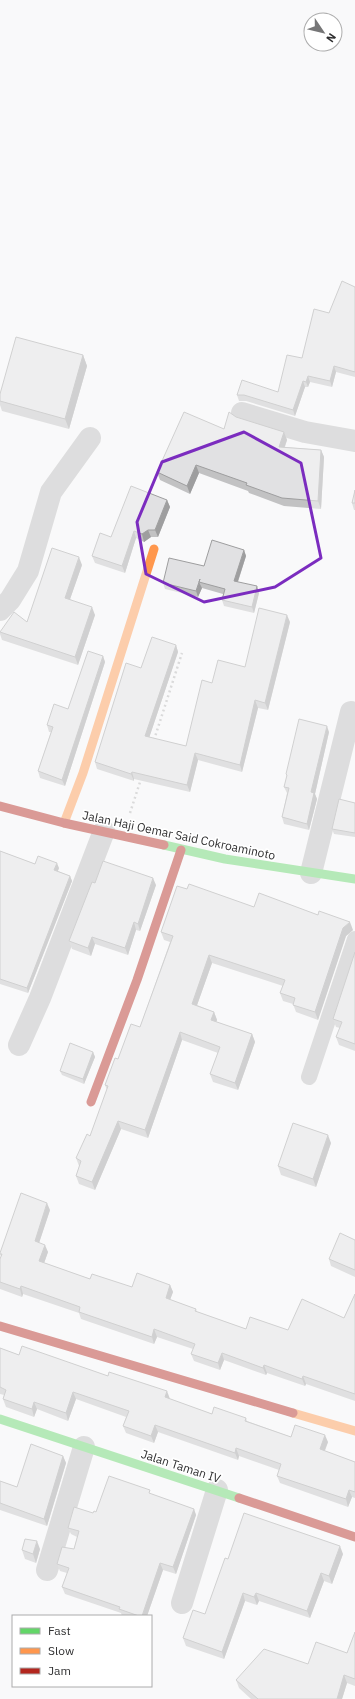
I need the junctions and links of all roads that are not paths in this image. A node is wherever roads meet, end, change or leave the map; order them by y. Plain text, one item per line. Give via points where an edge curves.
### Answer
1 (242, 412) dead end
2 (90, 438) dead end
3 (355, 442) edge
4 (154, 549) dead end
5 (0, 610) edge
6 (351, 712) dead end
7 (0, 806) edge
8 (64, 823) junction
9 (113, 833) junction
10 (181, 850) junction
11 (311, 873) junction
12 (355, 879) edge
13 (355, 939) edge
14 (19, 1045) dead end
15 (309, 1077) dead end
16 (91, 1102) dead end
17 (0, 1326) edge
18 (0, 1419) edge
19 (355, 1431) edge
20 (84, 1447) junction
21 (217, 1490) junction
22 (355, 1537) edge
23 (47, 1570) dead end
24 (182, 1603) dead end

1 - 3 street via 304,432
2 - 5 street via 51,492 28,571 10,600
4 - 8 main road via 83,773
6 - 11 street
7 - 8 main road, Jalan Haji Oemar Said Cokroaminoto
8 - 9 main road, Jalan Haji Oemar Said Cokroaminoto
9 - 10 main road, Jalan Haji Oemar Said Cokroaminoto
9 - 14 street
10 - 11 main road, Jalan Haji Oemar Said Cokroaminoto
10 - 16 main road via 137,980
11 - 12 main road, Jalan Haji Oemar Said Cokroaminoto
13 - 15 lane
17 - 19 main road
18 - 20 main road, Jalan Taman IV
20 - 21 main road, Jalan Taman IV
20 - 23 street
21 - 22 main road, Jalan Taman IV
21 - 24 street

